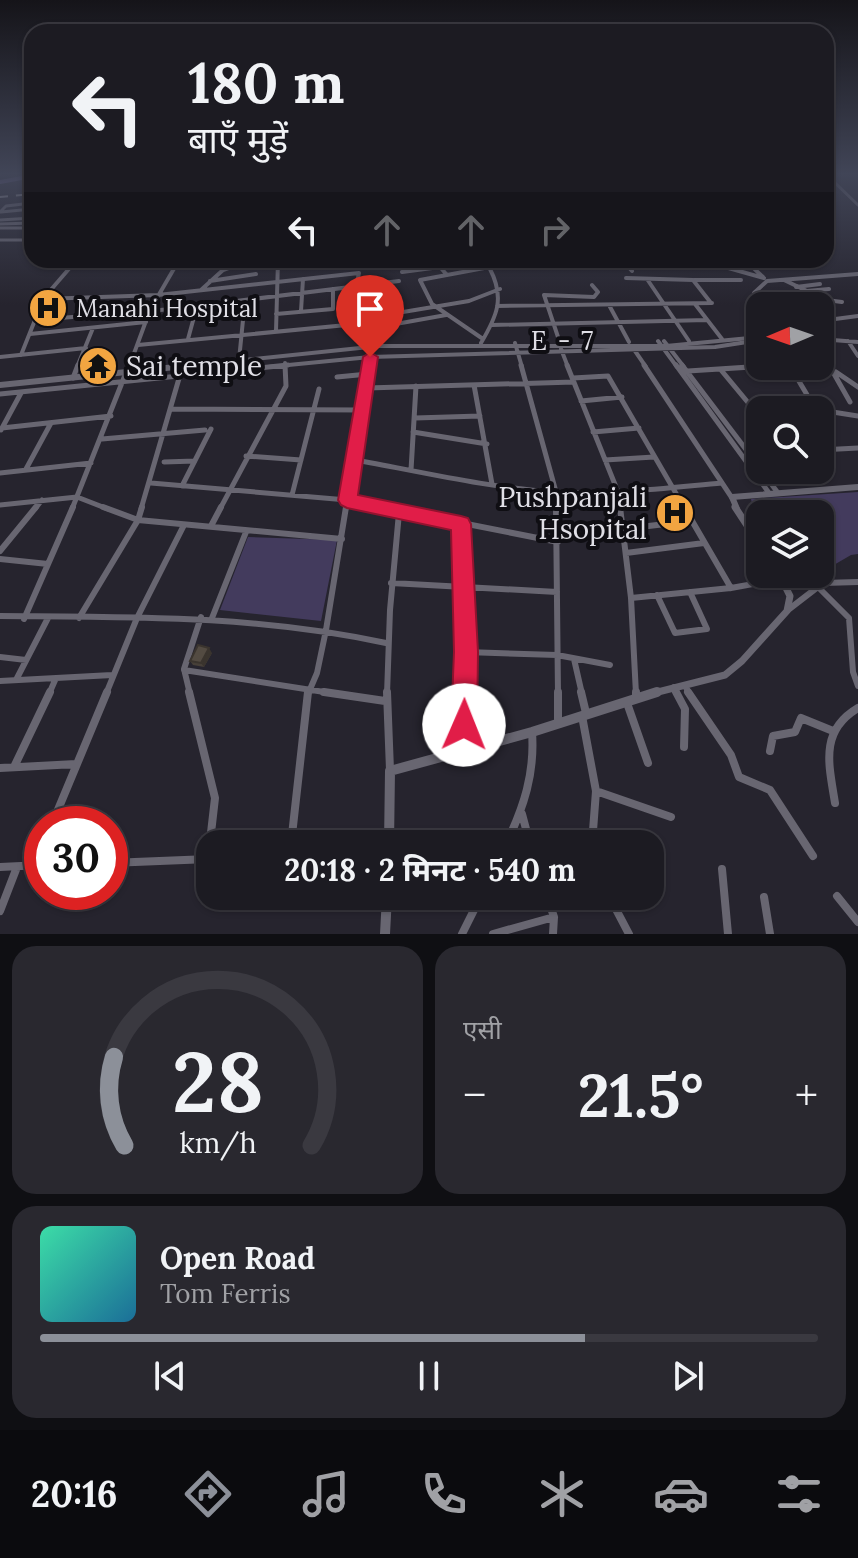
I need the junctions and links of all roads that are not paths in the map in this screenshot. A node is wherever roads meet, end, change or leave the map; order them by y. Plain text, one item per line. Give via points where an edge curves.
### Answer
1 (24, 224) edge
2 (0, 226) edge
3 (24, 240) edge
4 (0, 242) edge
5 (70, 268) edge
6 (174, 268) edge
7 (228, 268) edge
8 (242, 268) edge
9 (278, 268) edge
10 (432, 268) edge
11 (441, 268) edge
12 (494, 268) edge
13 (629, 268) edge
14 (728, 268) edge
15 (754, 268) edge
16 (490, 269) junction
17 (632, 271) dead end
18 (402, 272) dead end
19 (256, 274) dead end
20 (858, 274) edge
21 (447, 275) junction
22 (237, 276) junction
23 (314, 278) junction
24 (626, 278) dead end
25 (646, 278) junction
26 (303, 279) junction
27 (766, 279) junction
28 (693, 280) junction
29 (741, 280) dead end
30 (783, 280) junction
31 (209, 281) junction
32 (399, 281) dead end
33 (277, 282) junction
34 (378, 284) junction
35 (820, 284) dead end
36 (592, 285) dead end
37 (356, 287) junction
38 (795, 287) junction
39 (333, 289) junction
40 (500, 289) junction
41 (829, 289) dead end
42 (200, 290) junction
43 (319, 291) junction
44 (754, 292) edge
45 (303, 293) junction
46 (158, 295) junction
47 (276, 296) junction
48 (43, 299) junction
49 (245, 300) junction
50 (834, 301) edge
51 (842, 302) dead end
52 (663, 304) junction
53 (695, 304) junction
54 (609, 305) junction
55 (197, 306) junction
56 (434, 306) junction
57 (497, 306) junction
58 (547, 306) junction
59 (150, 310) junction
60 (301, 311) junction
61 (391, 313) junction
62 (276, 314) junction
63 (446, 315) junction
64 (858, 318) edge
65 (35, 320) junction
66 (707, 320) junction
67 (675, 321) junction
68 (834, 321) edge
69 (146, 322) junction
70 (618, 322) junction
71 (554, 324) junction
72 (492, 325) junction
73 (94, 327) junction
74 (276, 331) junction
75 (30, 334) junction
76 (243, 334) junction
77 (746, 337) edge
78 (746, 338) edge
79 (188, 339) junction
80 (722, 339) junction
81 (834, 340) edge
82 (482, 341) junction
83 (689, 341) junction
84 (848, 341) junction
85 (858, 342) edge
86 (138, 345) junction
87 (664, 345) junction
88 (379, 346) junction
89 (632, 346) junction
90 (561, 347) junction
91 (86, 348) junction
92 (516, 348) junction
93 (21, 355) junction
94 (285, 355) junction
95 (858, 356) edge
96 (0, 357) edge
97 (370, 357) junction
98 (239, 360) junction
99 (285, 363) junction
100 (746, 368) edge
101 (604, 370) dead end
102 (721, 370) junction
103 (687, 371) junction
104 (834, 371) edge
105 (128, 372) junction
106 (834, 372) edge
107 (368, 374) junction
108 (180, 375) junction
109 (608, 376) junction
110 (337, 377) dead end
111 (73, 378) junction
112 (574, 380) junction
113 (125, 382) junction
114 (525, 384) junction
115 (0, 385) edge
116 (474, 385) junction
117 (416, 386) junction
118 (858, 387) edge
119 (367, 388) junction
120 (319, 389) dead end
121 (22, 392) junction
122 (0, 394) edge
123 (622, 397) junction
124 (746, 400) edge
125 (581, 401) junction
126 (850, 402) dead end
127 (172, 409) junction
128 (274, 409) junction
129 (314, 409) junction
130 (363, 410) junction
131 (834, 411) edge
132 (111, 416) junction
133 (480, 416) junction
134 (858, 416) edge
135 (415, 418) junction
136 (51, 423) junction
137 (639, 428) junction
138 (1, 429) edge
139 (413, 432) junction
140 (593, 432) junction
141 (162, 433) junction
142 (102, 439) junction
143 (487, 444) junction
144 (858, 448) edge
145 (834, 449) edge
146 (746, 450) edge
147 (246, 456) junction
148 (654, 457) junction
149 (301, 460) junction
150 (356, 460) junction
151 (605, 460) junction
152 (195, 461) junction
153 (164, 462) dead end
154 (92, 463) junction
155 (25, 470) junction
156 (411, 470) junction
157 (0, 473) edge
158 (151, 483) junction
159 (722, 483) junction
160 (492, 484) junction
161 (772, 484) edge
162 (182, 486) junction
163 (672, 487) junction
164 (858, 487) edge
165 (229, 489) junction
166 (556, 492) junction
167 (618, 492) junction
168 (769, 493) junction
169 (778, 493) junction
170 (292, 495) junction
171 (77, 497) junction
172 (732, 498) junction
173 (42, 500) junction
174 (347, 500) junction
175 (0, 505) edge
176 (399, 513) junction
177 (138, 520) junction
178 (691, 521) junction
179 (746, 522) edge
180 (461, 524) junction
181 (184, 525) junction
182 (211, 526) junction
183 (623, 529) junction
184 (246, 532) junction
185 (342, 539) junction
186 (558, 542) junction
187 (704, 543) junction
188 (0, 551) edge
189 (626, 553) junction
190 (0, 559) edge
191 (48, 564) junction
192 (858, 582) edge
193 (391, 583) junction
194 (834, 583) edge
195 (746, 585) edge
196 (464, 587) junction
197 (731, 588) junction
198 (786, 588) edge
199 (819, 588) joint
200 (557, 592) junction
201 (690, 592) junction
202 (657, 595) junction
203 (631, 598) junction
204 (787, 611) junction
205 (0, 616) edge
206 (201, 617) junction
207 (48, 618) junction
208 (137, 618) junction
209 (212, 618) junction
210 (24, 619) junction
211 (79, 619) junction
212 (326, 630) junction
213 (386, 643) junction
214 (466, 652) junction
215 (557, 655) junction
216 (0, 657) edge
217 (574, 659) junction
218 (26, 660) junction
219 (610, 665) dead end
220 (184, 669) junction
221 (112, 675) junction
222 (56, 678) junction
223 (16, 680) junction
224 (0, 681) edge
225 (685, 684) junction
226 (674, 686) junction
227 (858, 686) edge
228 (308, 691) junction
229 (385, 701) junction
230 (632, 702) junction
231 (858, 708) edge
232 (584, 715) junction
233 (558, 724) junction
234 (833, 731) junction
235 (532, 732) junction
236 (684, 747) dead end
237 (463, 749) junction
238 (770, 751) dead end
239 (648, 763) dead end
240 (76, 764) junction
241 (14, 767) junction
242 (0, 768) edge
243 (390, 771) junction
244 (596, 791) junction
245 (835, 803) dead end
246 (59, 806) edge
247 (522, 813) junction
248 (671, 817) dead end
249 (212, 830) edge
250 (293, 830) edge
251 (389, 830) edge
252 (513, 830) edge
253 (526, 830) edge
254 (593, 830) edge
255 (813, 856) dead end
256 (196, 860) edge
257 (128, 862) edge
258 (0, 867) edge
259 (17, 867) junction
260 (24, 867) edge
261 (722, 869) dead end
262 (837, 896) dead end
263 (764, 897) dead end
264 (386, 910) edge
265 (474, 910) edge
266 (552, 910) edge
267 (616, 910) edge
268 (0, 911) edge
269 (554, 917) junction
270 (858, 922) edge
271 (385, 934) edge
272 (462, 934) edge
273 (493, 934) edge
274 (553, 934) edge
275 (629, 934) edge
276 (728, 934) edge
277 (770, 934) edge

1 - 2 street
3 - 4 street
5 - 48 street
6 - 46 street
7 - 31 street
8 - 22 street
9 - 33 street
10 - 18 street
11 - 21 street
12 - 16 street
13 - 17 street
14 - 27 street
15 - 27 street
16 - 21 street
16 - 40 street
19 - 22 street
20 - 30 street
21 - 56 street via 420,280
22 - 31 street
23 - 26 street
23 - 37 street via 359,273
23 - 43 street
24 - 25 street
25 - 28 street
25 - 52 street
26 - 33 street
26 - 45 street
27 - 30 street
27 - 44 street
28 - 29 street
28 - 53 street via 712,303
30 - 38 street
31 - 42 street
32 - 34 street
33 - 42 street
33 - 47 street
34 - 37 street
34 - 61 street
35 - 38 street
36 - 58 street via 597,296 544,295
37 - 39 street
38 - 41 street
39 - 43 street
39 - 60 street via 333,309
40 - 56 street
40 - 57 street
42 - 46 street
43 - 45 street
45 - 47 street
45 - 60 street
46 - 48 street
46 - 59 street
47 - 49 street
47 - 62 street
48 - 65 street
49 - 55 street
49 - 76 street
50 - 51 street
52 - 53 street
52 - 54 street
52 - 67 street
53 - 66 street
54 - 58 street
54 - 70 street
55 - 59 street
55 - 79 street
56 - 61 street
56 - 63 street
57 - 58 street
57 - 72 street
58 - 71 street
59 - 65 street
59 - 69 street
60 - 62 street
61 - 63 street via 373,316 377,327
62 - 74 street
63 - 82 street
64 - 68 street
65 - 75 street
66 - 67 street
66 - 80 street
67 - 70 street
67 - 83 street
69 - 73 street
69 - 86 street
70 - 71 street
70 - 89 street
71 - 72 street
71 - 90 street
72 - 82 street
73 - 75 street
73 - 91 street
74 - 76 street
74 - 88 street via 360,324
75 - 93 street
76 - 79 street
76 - 98 street
77 - 80 street
78 - 87 street
79 - 86 street
80 - 83 street
81 - 84 street
82 - 88 street
82 - 92 street
83 - 87 street
84 - 85 street
84 - 95 street
86 - 105 street
87 - 89 street
87 - 103 street
87 - 168 street
88 - 94 street
89 - 90 street
89 - 159 street
90 - 92 street
90 - 112 street
91 - 93 street
91 - 111 street
92 - 97 street
92 - 114 street
93 - 96 street
94 - 98 street
94 - 99 street
97 - 99 street
97 - 107 street
98 - 105 street
99 - 108 street
99 - 128 street via 286,386
100 - 102 street
101 - 109 street
102 - 103 street
102 - 124 street
103 - 146 street
104 - 118 street
105 - 111 street
105 - 113 street
106 - 126 street
107 - 110 street
107 - 119 street
108 - 113 street
108 - 127 street
109 - 112 street
109 - 123 street
111 - 115 street
112 - 114 street
112 - 125 street
113 - 121 street
113 - 132 street
114 - 116 street
114 - 166 street
116 - 117 street
116 - 133 street
117 - 119 street
117 - 135 street
119 - 130 street
120 - 129 street
121 - 122 street
121 - 138 street
123 - 125 street
123 - 137 street
125 - 140 street
127 - 128 street
127 - 141 street
128 - 129 street
128 - 147 street
129 - 130 street
129 - 149 street
130 - 150 street
131 - 134 street
132 - 136 street
132 - 142 street
133 - 135 street
133 - 143 street
135 - 139 street
136 - 138 street
136 - 155 street
137 - 140 street
137 - 148 street
139 - 143 street
139 - 156 street
140 - 151 street
141 - 142 street
141 - 152 street via 208,430
141 - 158 street
142 - 154 street
143 - 160 street
144 - 145 street
147 - 149 street
147 - 165 street
148 - 151 street
148 - 163 street
149 - 170 street
150 - 156 street
150 - 174 street
151 - 167 street
152 - 153 street
152 - 162 street
154 - 155 street
154 - 171 street
155 - 157 street
156 - 160 street
158 - 162 street
158 - 177 street
159 - 163 street
159 - 172 street
160 - 166 street
161 - 169 street
162 - 165 street
163 - 167 street
163 - 178 street
164 - 169 street
165 - 170 street
165 - 182 street
166 - 167 street
166 - 186 street
167 - 183 street
168 - 169 street
168 - 172 street
170 - 174 street
171 - 173 street
171 - 177 street
171 - 191 street
172 - 179 street
173 - 175 street
173 - 188 street
174 - 176 street
174 - 185 street
176 - 180 street
176 - 193 street
177 - 181 street
177 - 211 street
178 - 183 street
178 - 187 street
180 - 186 street
180 - 196 street
181 - 182 street
181 - 208 street
182 - 184 street
183 - 189 street
184 - 185 street
184 - 209 street
185 - 212 street
186 - 200 street
187 - 189 street
187 - 197 street
189 - 203 street
190 - 191 street
191 - 210 street
192 - 194 street
193 - 196 street
193 - 213 street
195 - 197 street
196 - 200 street
196 - 214 street
197 - 201 street
198 - 204 street
199 - 204 street
199 - 227 street via 849,618
200 - 215 street
201 - 202 street
201 - 202 street via 707,629 674,632
202 - 203 street
203 - 230 street
204 - 225 street via 731,671
205 - 210 street
206 - 208 street
206 - 209 street
206 - 220 street
207 - 210 street
207 - 211 street
207 - 218 street
208 - 211 street
208 - 221 street
209 - 212 street
212 - 213 street
212 - 228 street
213 - 229 street
214 - 215 street
214 - 237 street
215 - 217 street
215 - 233 street
216 - 218 street
217 - 219 street
217 - 232 street
218 - 223 street
220 - 228 street
220 - 249 street via 215,798
221 - 222 street
221 - 240 street
222 - 223 street
222 - 241 street
223 - 224 street
225 - 226 street
225 - 255 street via 731,755 739,777 770,790
226 - 230 street
226 - 236 street via 685,709
228 - 229 street
228 - 250 street
229 - 243 street
230 - 232 street
230 - 239 street
231 - 234 street
232 - 233 street
232 - 244 street
233 - 235 street
234 - 238 street via 801,718 795,732 773,736
234 - 245 street via 830,768
235 - 237 street
235 - 247 street via 533,772
237 - 243 street
240 - 241 street
240 - 246 street
241 - 242 street
243 - 251 street
244 - 248 street
244 - 254 street
247 - 252 street
247 - 253 street
256 - 257 street
258 - 259 street
259 - 260 street
259 - 268 street
261 - 276 street
262 - 270 street
263 - 277 street
264 - 271 street
265 - 272 street
266 - 269 street
267 - 275 street
269 - 273 street
269 - 274 street

